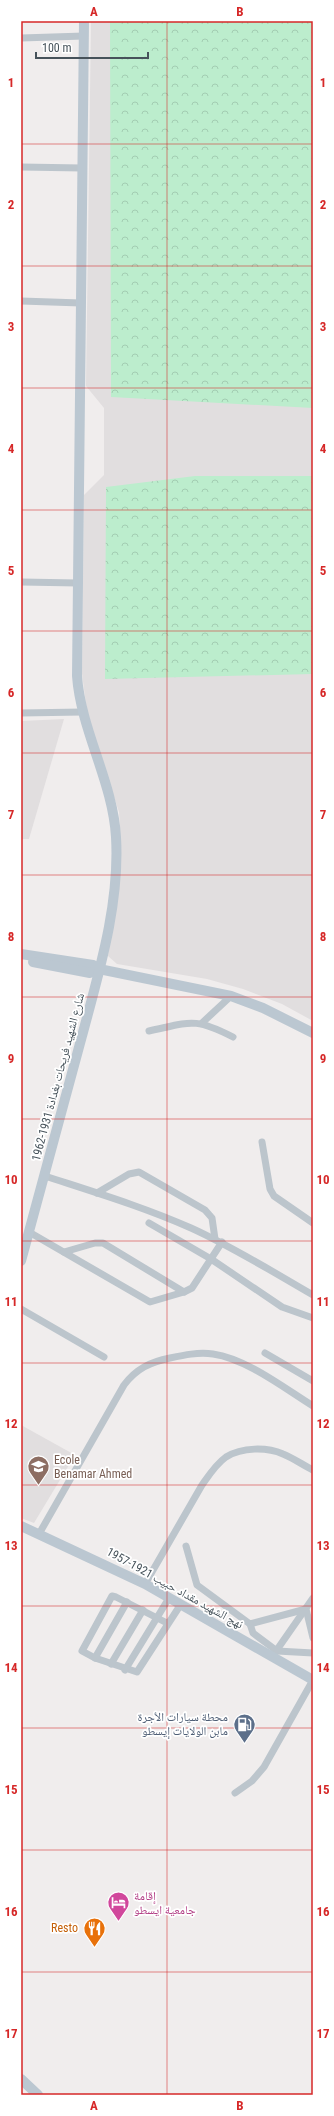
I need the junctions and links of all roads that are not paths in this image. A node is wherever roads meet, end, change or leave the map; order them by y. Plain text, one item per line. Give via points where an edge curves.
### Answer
1 (84, 21) edge
2 (84, 36) junction
3 (21, 38) edge
4 (21, 167) edge
5 (82, 168) junction
6 (21, 301) edge
7 (81, 303) junction
8 (21, 582) edge
9 (78, 583) junction
10 (82, 712) junction
11 (21, 713) edge
12 (21, 954) edge
13 (21, 960) edge
14 (100, 969) junction
15 (231, 996) junction
16 (202, 1023) junction
17 (149, 1031) dead end
18 (313, 1033) edge
19 (233, 1037) dead end
20 (262, 1142) dead end
21 (45, 1176) junction
22 (97, 1193) junction
23 (149, 1223) dead end
24 (313, 1223) edge
25 (29, 1232) junction
26 (219, 1241) junction
27 (64, 1252) junction
28 (211, 1259) junction
29 (21, 1261) edge
30 (184, 1292) junction
31 (313, 1295) edge
32 (21, 1309) edge
33 (313, 1318) edge
34 (265, 1353) dead end
35 (104, 1358) dead end
36 (313, 1382) edge
37 (313, 1406) edge
38 (313, 1470) edge
39 (21, 1526) edge
40 (39, 1534) junction
41 (186, 1546) dead end
42 (145, 1584) junction
43 (169, 1598) junction
44 (313, 1598) edge
45 (127, 1602) junction
46 (181, 1604) junction
47 (306, 1609) junction
48 (143, 1610) junction
49 (156, 1617) junction
50 (167, 1623) junction
51 (250, 1624) junction
52 (313, 1638) edge
53 (313, 1653) edge
54 (274, 1654) junction
55 (95, 1658) junction
56 (111, 1664) junction
57 (125, 1670) junction
58 (313, 1680) edge
59 (235, 1793) dead end
60 (21, 2079) edge
61 (38, 2095) edge

1 - 2 main road, شارع الشهيد فريحات بغدادة 1931-1962
2 - 3 street
2 - 5 main road, شارع الشهيد فريحات بغدادة 1931-1962
4 - 5 street
5 - 7 main road, شارع الشهيد فريحات بغدادة 1931-1962
6 - 7 street
7 - 9 main road, شارع الشهيد فريحات بغدادة 1931-1962
8 - 9 street
9 - 10 main road, شارع الشهيد فريحات بغدادة 1931-1962 via 77,676
10 - 11 street
10 - 14 main road, شارع الشهيد فريحات بغدادة 1931-1962 via 110,802 116,837 110,914
12 - 14 main road via 87,963
13 - 14 main road via 90,973
14 - 15 main road
14 - 21 main road, شارع الشهيد فريحات بغدادة 1931-1962
15 - 16 street
15 - 18 main road via 263,1008
16 - 17 street via 187,1022
16 - 19 street
20 - 24 street via 270,1189 274,1196
21 - 22 street
21 - 25 main road, شارع الشهيد فريحات بغدادة 1931-1962
22 - 26 street via 169,1218
22 - 26 street via 129,1174 139,1172 205,1210 212,1218
23 - 28 street
25 - 27 street
25 - 29 main road, شارع الشهيد فريحات بغدادة 1931-1962
26 - 28 street
26 - 31 street
27 - 30 street via 146,1301
27 - 30 street via 94,1242 103,1243
28 - 30 street via 192,1288
28 - 33 street via 282,1307
32 - 35 street
34 - 36 street
37 - 40 street via 240,1363 213,1354 182,1356 145,1366 131,1375 124,1385
38 - 42 street via 283,1454 265,1450 245,1450 226,1457 212,1470 202,1485
39 - 40 main road, نهج الشهيد مقداد حبيب 1921-1957
40 - 42 main road, نهج الشهيد مقداد حبيب 1921-1957
41 - 51 street via 197,1586
42 - 43 main road, نهج الشهيد مقداد حبيب 1921-1957
43 - 46 main road, نهج الشهيد مقداد حبيب 1921-1957
43 - 49 street
44 - 47 street
45 - 48 street
45 - 55 street
45 - 55 street via 112,1596 109,1600 83,1646 82,1651 85,1654
46 - 50 street
46 - 54 main road, نهج الشهيد مقداد حبيب 1921-1957
47 - 51 street
47 - 52 street
47 - 54 street
48 - 49 street
48 - 56 street
49 - 50 street
49 - 57 street
50 - 57 street via 140,1670
51 - 54 street via 253,1632
53 - 54 street
54 - 58 main road, نهج الشهيد مقداد حبيب 1921-1957
55 - 56 street
56 - 57 street
58 - 59 street via 264,1767 252,1781
60 - 61 main road

